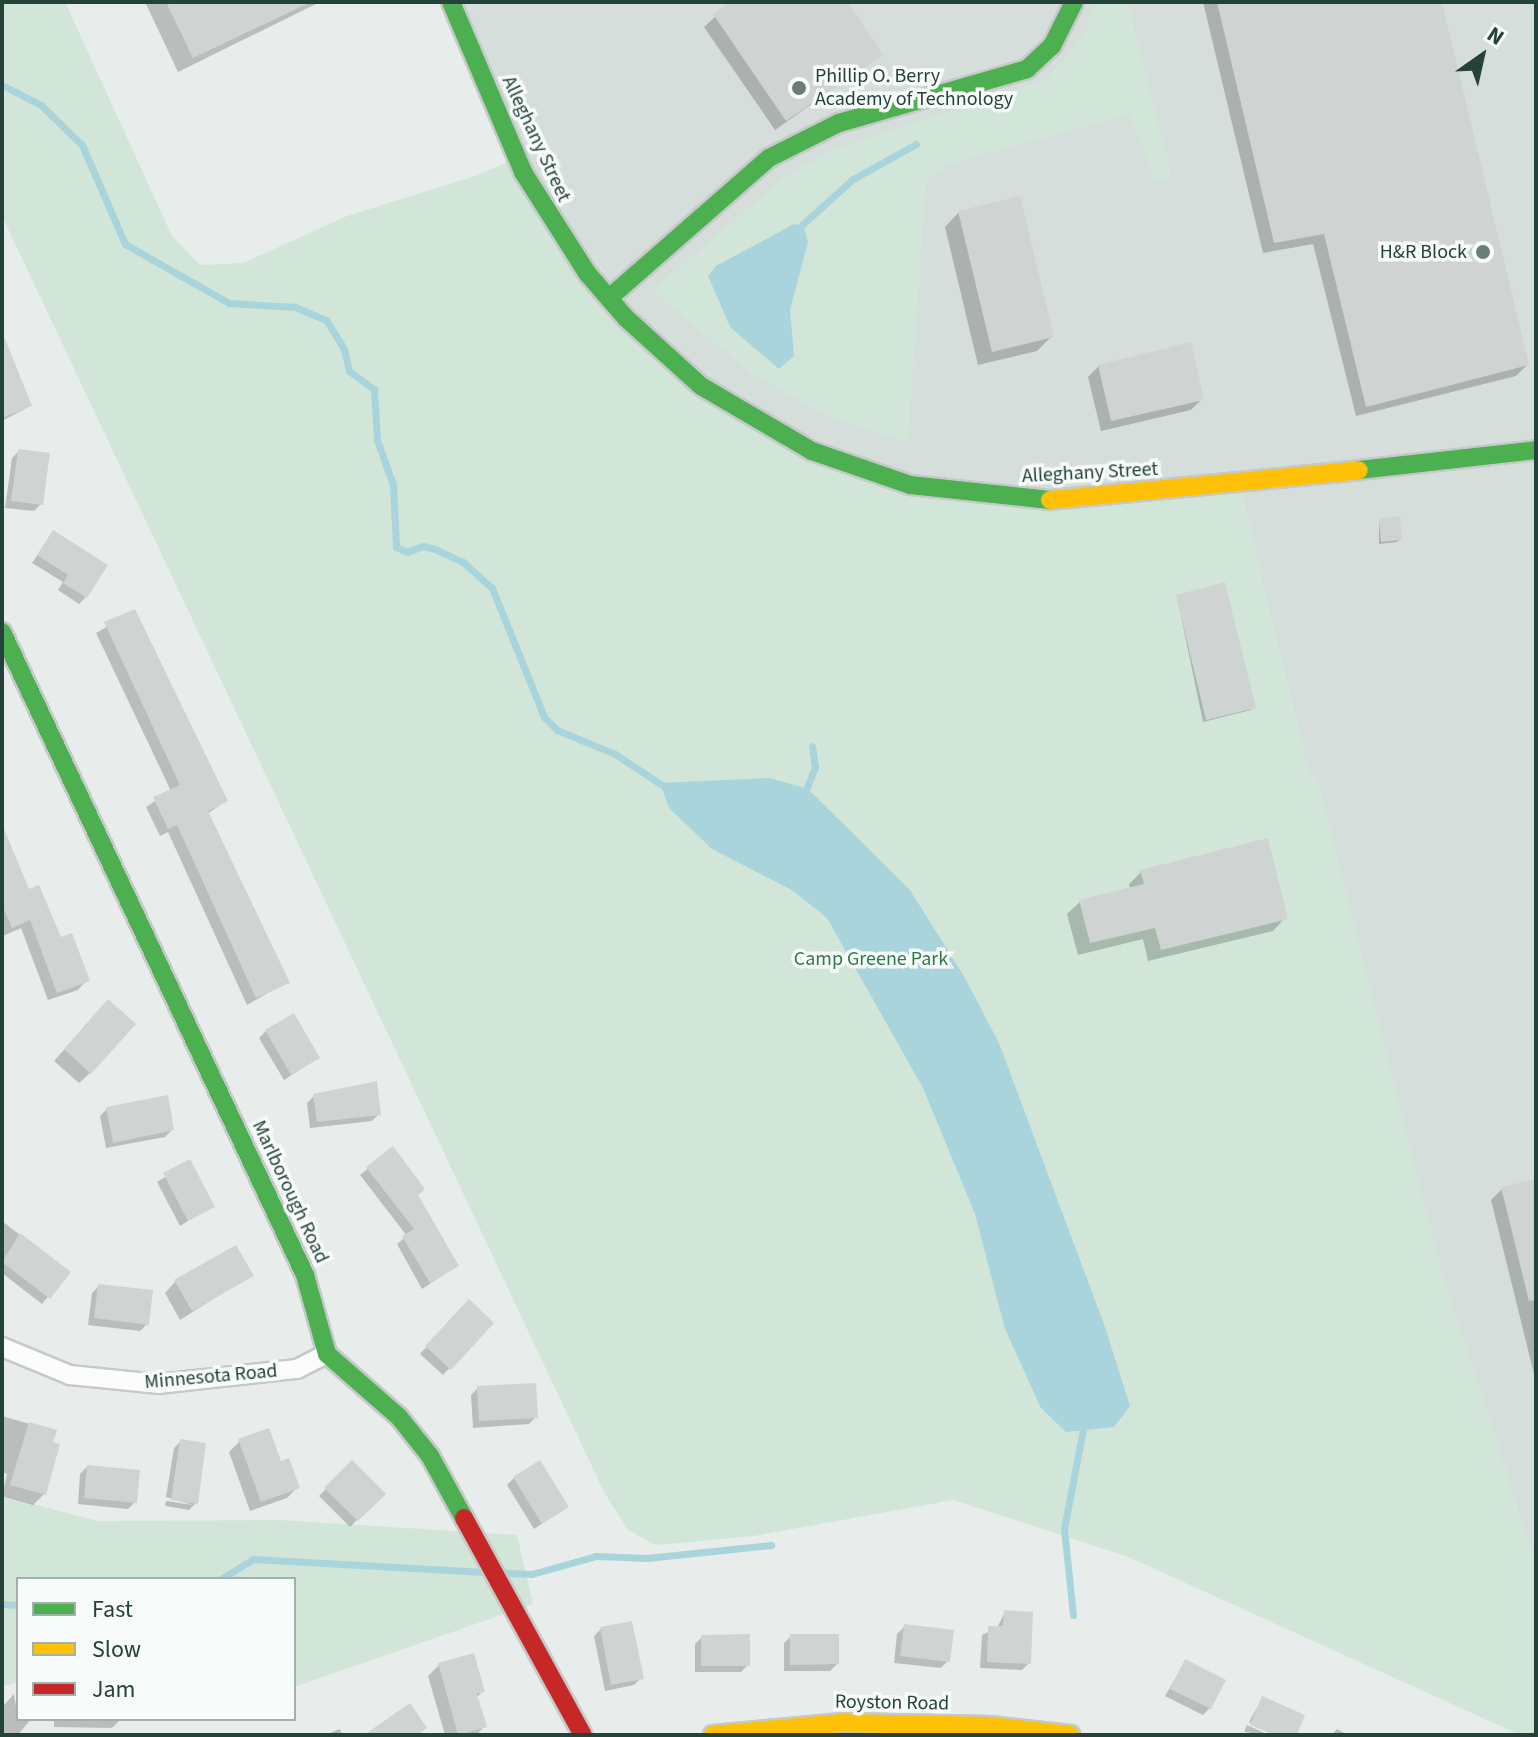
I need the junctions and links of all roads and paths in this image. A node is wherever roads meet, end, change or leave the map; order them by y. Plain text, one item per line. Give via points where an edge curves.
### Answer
1 (451, 2) edge
2 (1074, 2) edge
3 (609, 298) junction
4 (1536, 450) edge
5 (2, 632) edge
6 (2, 1347) edge
7 (327, 1354) junction
8 (583, 1735) edge
9 (713, 1735) edge
10 (1070, 1735) edge

1 - 3 street, Alleghany Street via 523,172 552,224
2 - 3 street via 1052,46 1020,73 839,123 769,158
3 - 4 street, Alleghany Street via 670,360 751,420 851,467 976,496 1110,498
5 - 7 street, Marlborough Road via 305,1275
6 - 7 street, Minnesota Road via 70,1375 158,1384 297,1369
7 - 8 street via 399,1417 430,1456
9 - 10 street, Royston Road via 842,1723 990,1726

